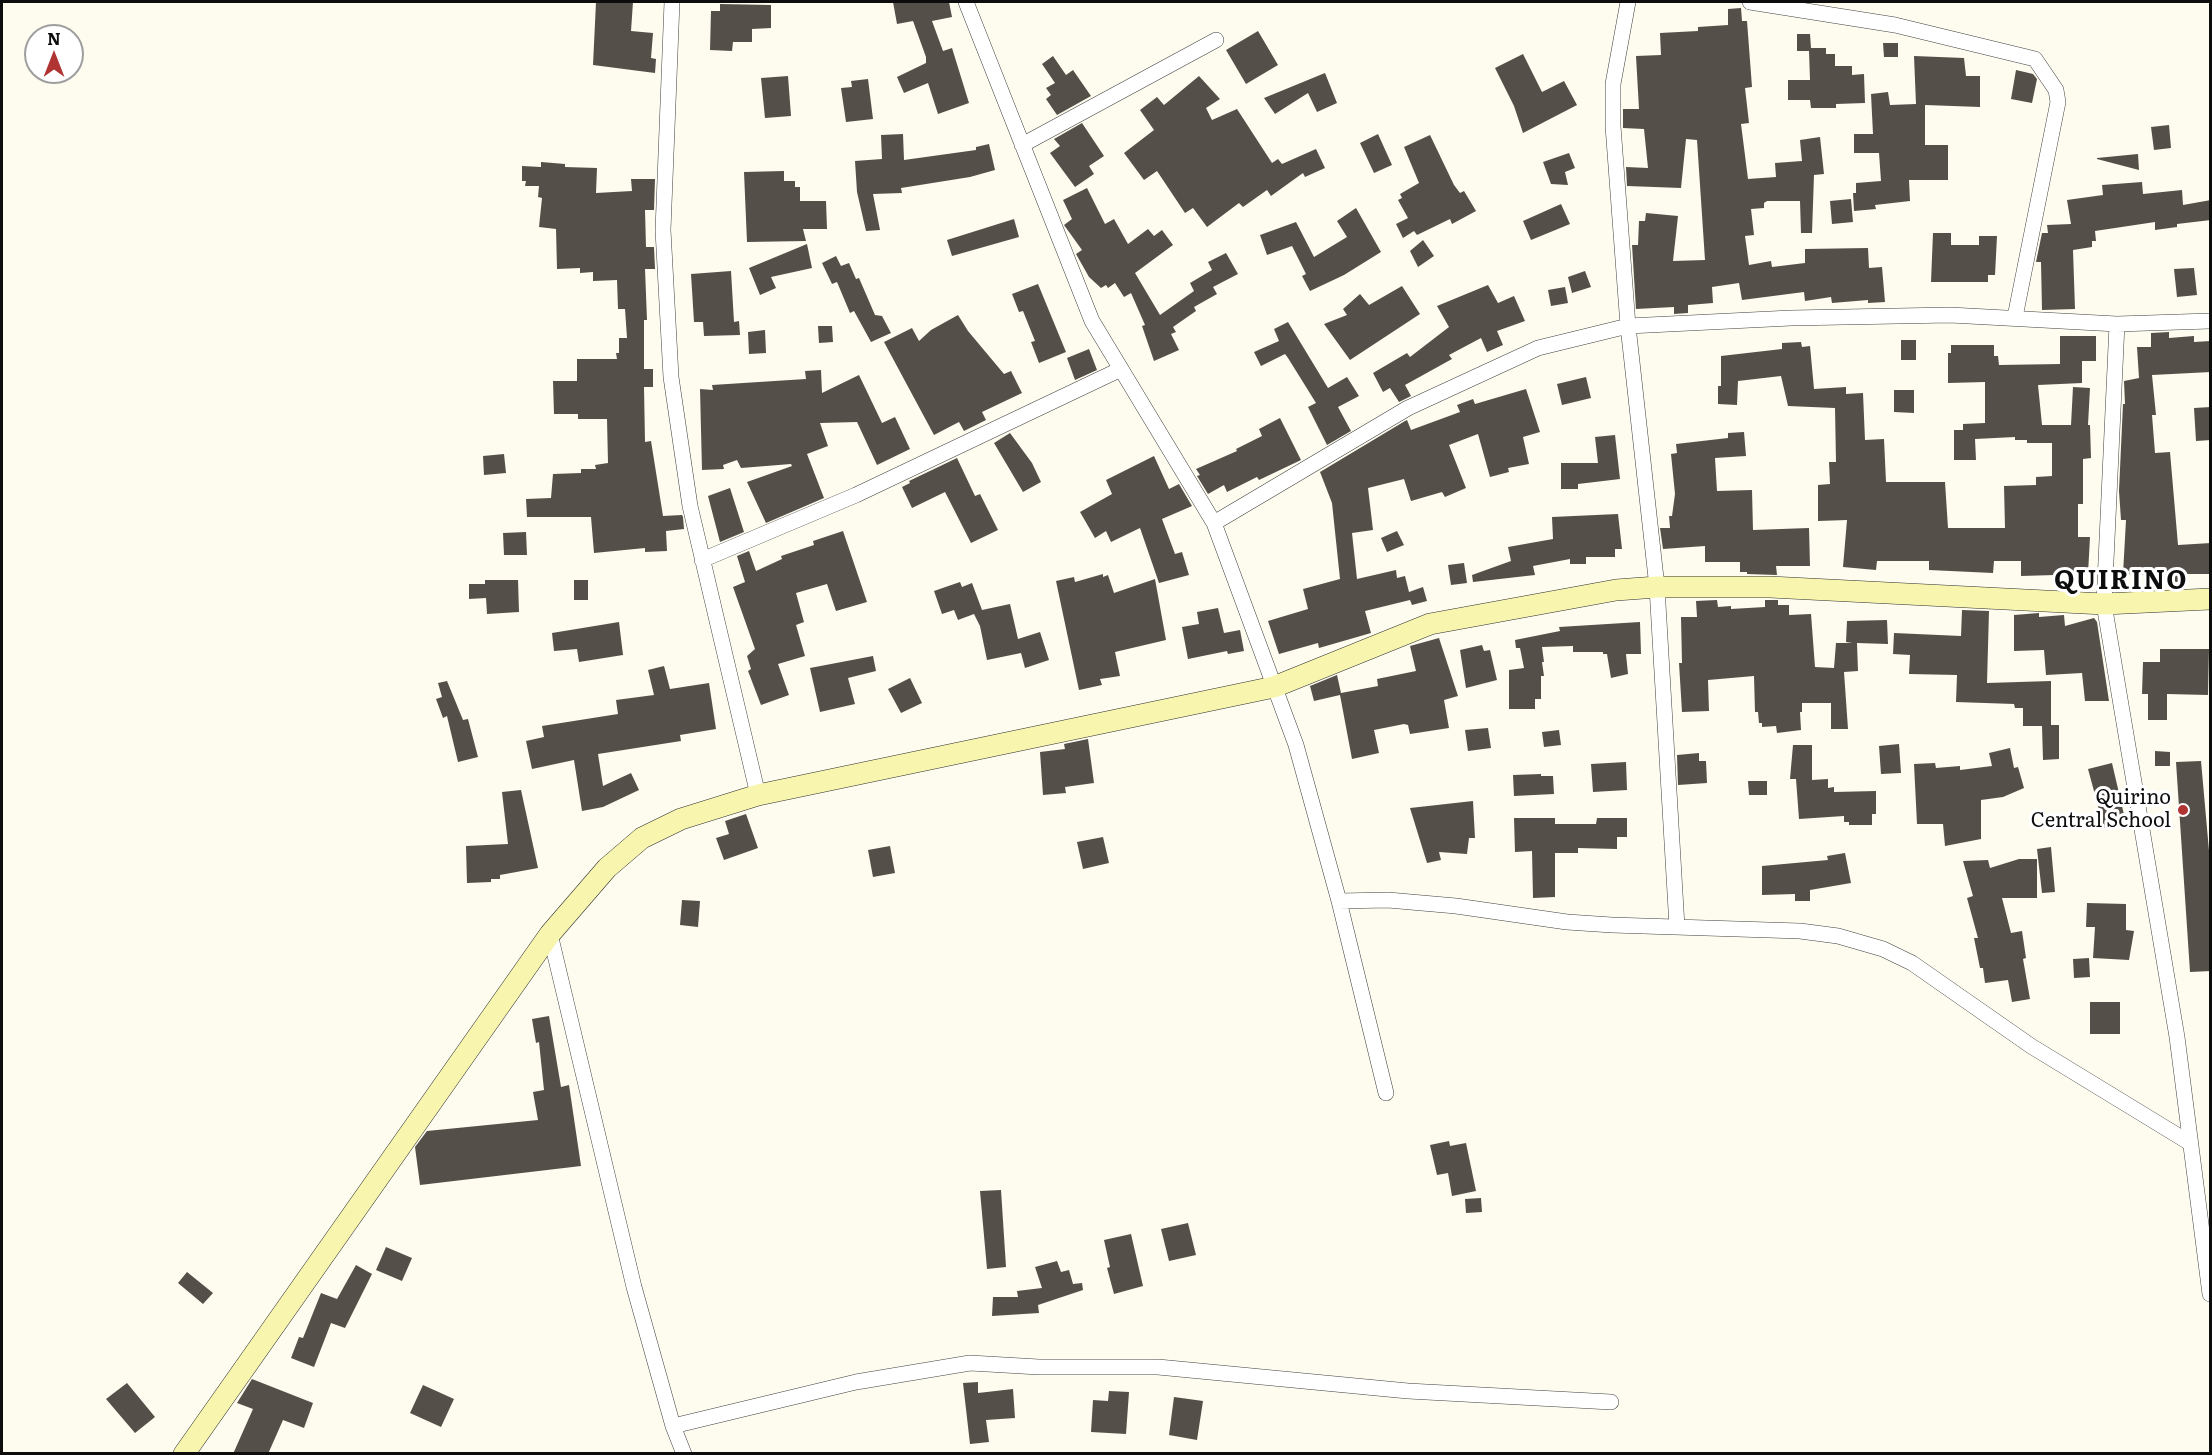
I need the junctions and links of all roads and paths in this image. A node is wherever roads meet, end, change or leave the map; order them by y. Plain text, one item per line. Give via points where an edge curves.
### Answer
1 (672, 2) edge
2 (966, 2) edge
3 (1628, 2) edge
4 (1750, 2) edge
5 (1216, 40) dead end
6 (1022, 145) junction
7 (2015, 318) junction
8 (2211, 321) edge
9 (2117, 324) junction
10 (1628, 326) junction
11 (1119, 369) junction
12 (1214, 523) junction
13 (702, 560) junction
14 (1657, 587) junction
15 (2211, 599) edge
16 (2104, 604) junction
17 (1274, 687) junction
18 (758, 795) junction
19 (1339, 901) junction
20 (1677, 927) junction
21 (550, 934) junction
22 (1386, 1093) dead end
23 (2190, 1143) junction
24 (2211, 1294) edge
25 (1611, 1402) dead end
26 (673, 1426) junction
27 (184, 1454) edge
28 (684, 1454) edge

1 - 13 street via 663,230 670,377 681,463
2 - 6 street
3 - 10 street via 1613,94
4 - 7 street via 1895,25 2035,59 2056,90 2058,102
5 - 6 street
6 - 11 street via 1092,321
7 - 9 street
7 - 10 street via 1791,318
8 - 9 street
9 - 16 street
10 - 12 street via 1538,348 1408,408
10 - 14 street
11 - 12 street
11 - 13 street via 856,495
12 - 17 street
13 - 18 street
14 - 16 main road via 1770,587
14 - 17 main road via 1557,599 1430,624
14 - 20 street
15 - 16 main road
16 - 23 street via 2177,1037
17 - 18 main road
17 - 19 street via 1296,745
18 - 21 main road via 681,819 642,838 607,868
19 - 20 street via 1388,900 1567,922
19 - 22 street
20 - 23 street via 1800,931 1838,936 1883,949 1928,973 2031,1046
21 - 26 street via 634,1287
21 - 27 main road
23 - 24 street
25 - 26 street via 1408,1390 1158,1367 970,1363 856,1382
26 - 28 street

